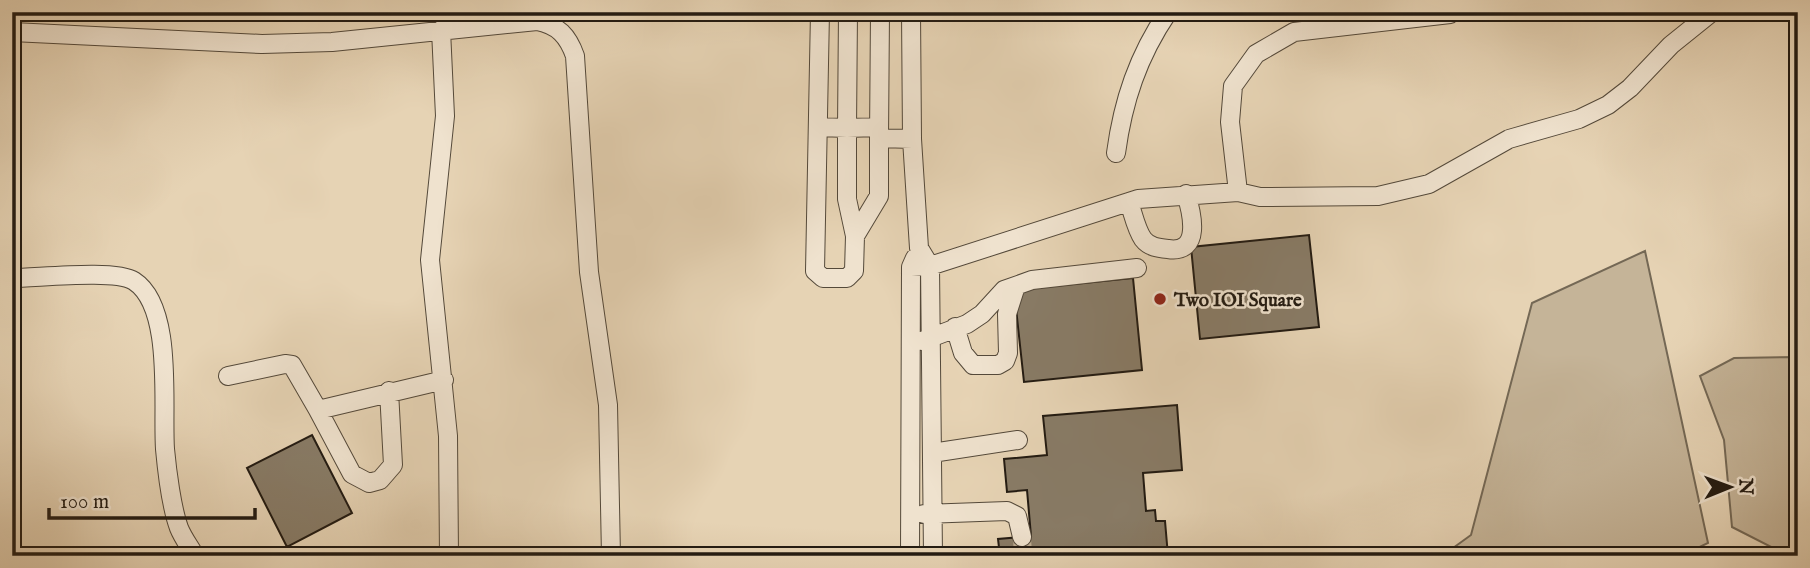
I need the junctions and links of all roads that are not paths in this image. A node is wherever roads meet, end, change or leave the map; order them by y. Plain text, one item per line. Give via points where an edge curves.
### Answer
1 (820, 12) edge
2 (848, 12) edge
3 (880, 12) edge
4 (911, 12) edge
5 (1168, 12) edge
6 (1712, 12) edge
7 (1450, 14) dead end
8 (441, 30) junction
9 (12, 32) edge
10 (818, 127) junction
11 (847, 128) junction
12 (879, 133) junction
13 (912, 139) junction
14 (1116, 153) dead end
15 (1238, 192) junction
16 (1186, 194) junction
17 (1129, 202) junction
18 (855, 236) junction
19 (919, 248) junction
20 (930, 266) junction
21 (911, 267) junction
22 (1137, 268) dead end
23 (12, 278) edge
24 (1016, 286) junction
25 (955, 327) junction
26 (931, 339) junction
27 (910, 343) junction
28 (228, 376) dead end
29 (444, 380) junction
30 (389, 391) junction
31 (318, 411) junction
32 (1018, 440) dead end
33 (932, 453) junction
34 (910, 513) junction
35 (933, 514) junction
36 (1022, 537) tunnel mouth
37 (195, 556) edge
38 (449, 556) edge
39 (611, 556) edge
40 (910, 556) edge
41 (933, 556) edge

1 - 10 street
2 - 11 street
3 - 12 street
4 - 13 street
5 - 14 street via 1131,78
6 - 15 street via 1608,105 1579,119 1508,139 1429,184 1378,196 1261,197
7 - 15 street via 1294,32 1256,54 1233,86 1230,122
8 - 9 street via 262,44
8 - 29 street via 445,116 430,260
8 - 39 street via 537,21 562,32 575,56 589,272 608,405
10 - 11 street
10 - 18 street via 818,276 852,276
11 - 12 street
11 - 18 street via 847,199
12 - 13 street
12 - 18 street via 879,196
13 - 19 street
15 - 16 street
16 - 17 street
16 - 17 street via 1191,239 1175,250 1150,246 1141,237
17 - 20 street
19 - 20 street
19 - 21 street
20 - 21 street
20 - 26 street
21 - 27 street
22 - 24 street via 1032,280
23 - 37 street via 115,275 134,281 147,295 160,332 166,451 179,527
24 - 25 street via 1004,290 982,314
24 - 25 street via 1007,314 1005,361 972,365
25 - 26 street
26 - 27 street
26 - 33 street
27 - 34 street
28 - 31 street via 292,365
29 - 30 street
29 - 38 street
30 - 31 street
30 - 31 street via 393,465 380,480 369,483 352,474
32 - 33 street
33 - 35 street
34 - 35 street
34 - 40 street
35 - 36 street via 1007,511 1017,516
35 - 41 street

